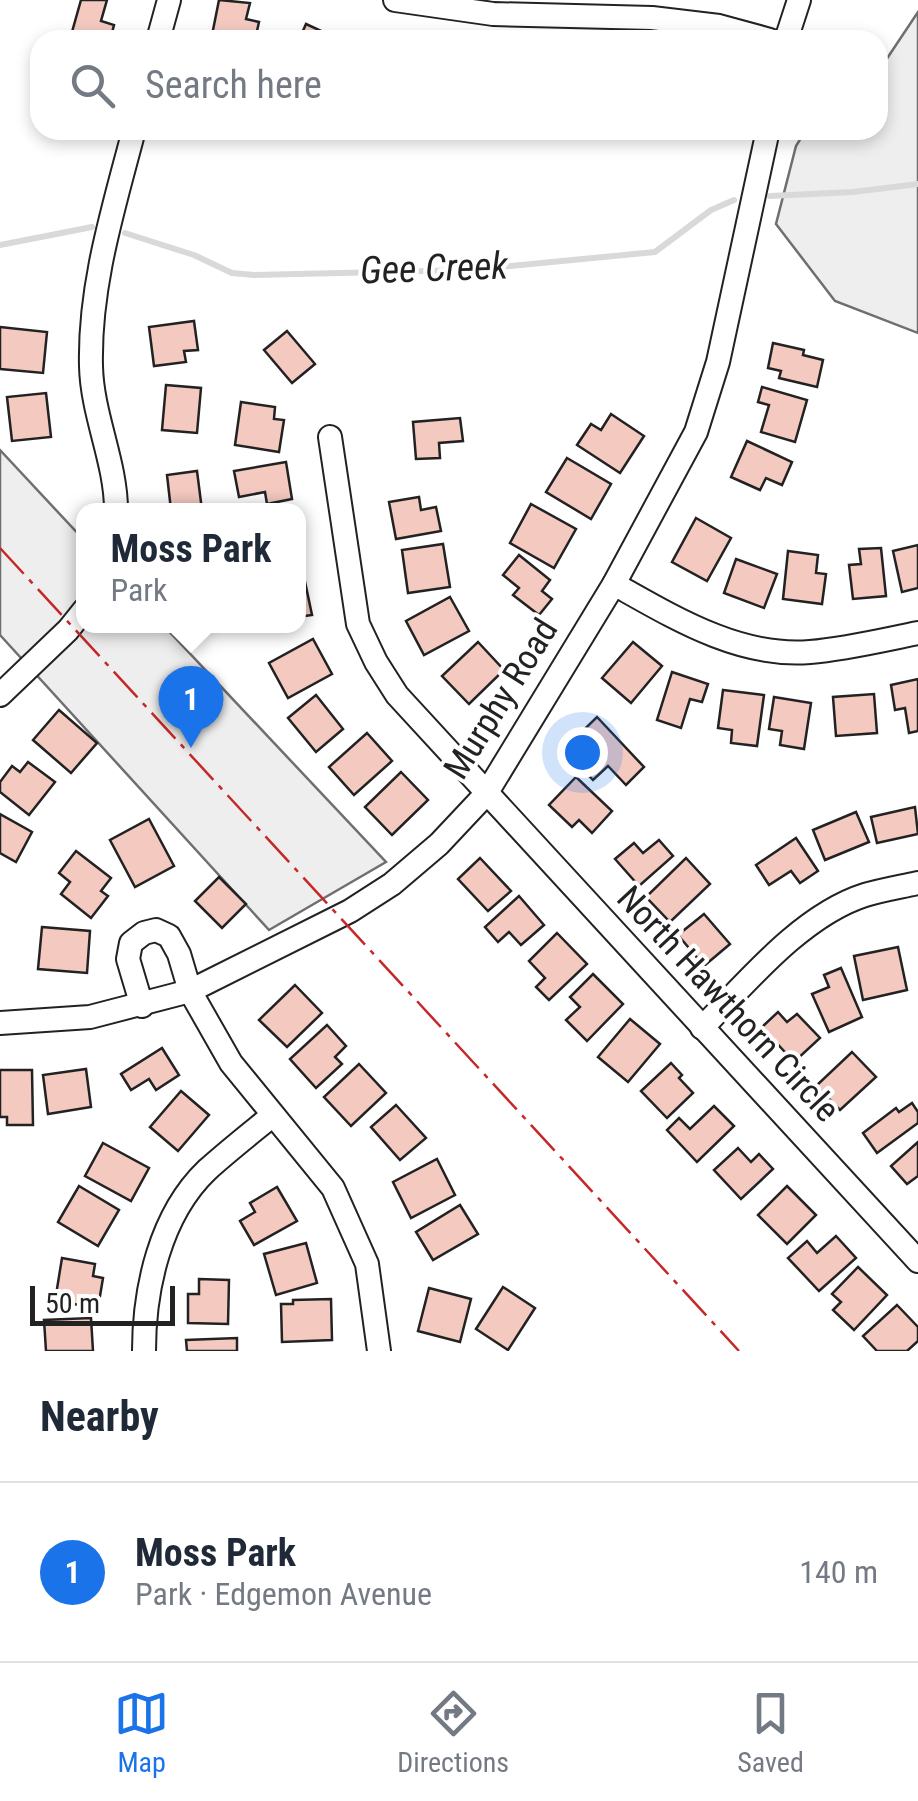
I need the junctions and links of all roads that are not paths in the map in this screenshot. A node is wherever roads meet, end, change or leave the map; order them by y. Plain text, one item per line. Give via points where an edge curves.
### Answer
1 (169, 0) edge
2 (395, 0) edge
3 (799, 0) edge
4 (562, 8) edge
5 (161, 30) edge
6 (734, 30) edge
7 (789, 30) edge
8 (131, 140) edge
9 (766, 140) edge
10 (330, 437) dead end
11 (116, 503) edge
12 (614, 584) junction
13 (76, 620) edge
14 (918, 634) edge
15 (0, 696) edge
16 (486, 794) junction
17 (918, 883) edge
18 (190, 991) junction
19 (142, 1006) junction
20 (0, 1022) edge
21 (702, 1028) junction
22 (273, 1115) junction
23 (918, 1261) edge
24 (144, 1351) edge
25 (379, 1351) edge

1 - 5 street
2 - 4 street via 493,14
3 - 7 street
4 - 6 street
8 - 11 street via 92,312 91,368
9 - 12 street, Murphy Road via 718,362 696,432
10 - 16 street, North Hawthorn Circle via 358,624 397,695
12 - 14 street via 694,628 768,650 808,652
12 - 16 street, Murphy Road
13 - 15 street
16 - 18 street, Murphy Road via 392,884
16 - 21 street, North Hawthorn Circle
17 - 21 street via 862,896 822,918 781,948
18 - 19 street, Murphy Road
18 - 19 street via 169,936 144,933 131,943 128,958
18 - 22 street via 231,1063
19 - 20 street, Murphy Road
21 - 23 street, North Hawthorn Circle
22 - 24 street via 185,1196 157,1254
22 - 25 street via 334,1188 372,1288

